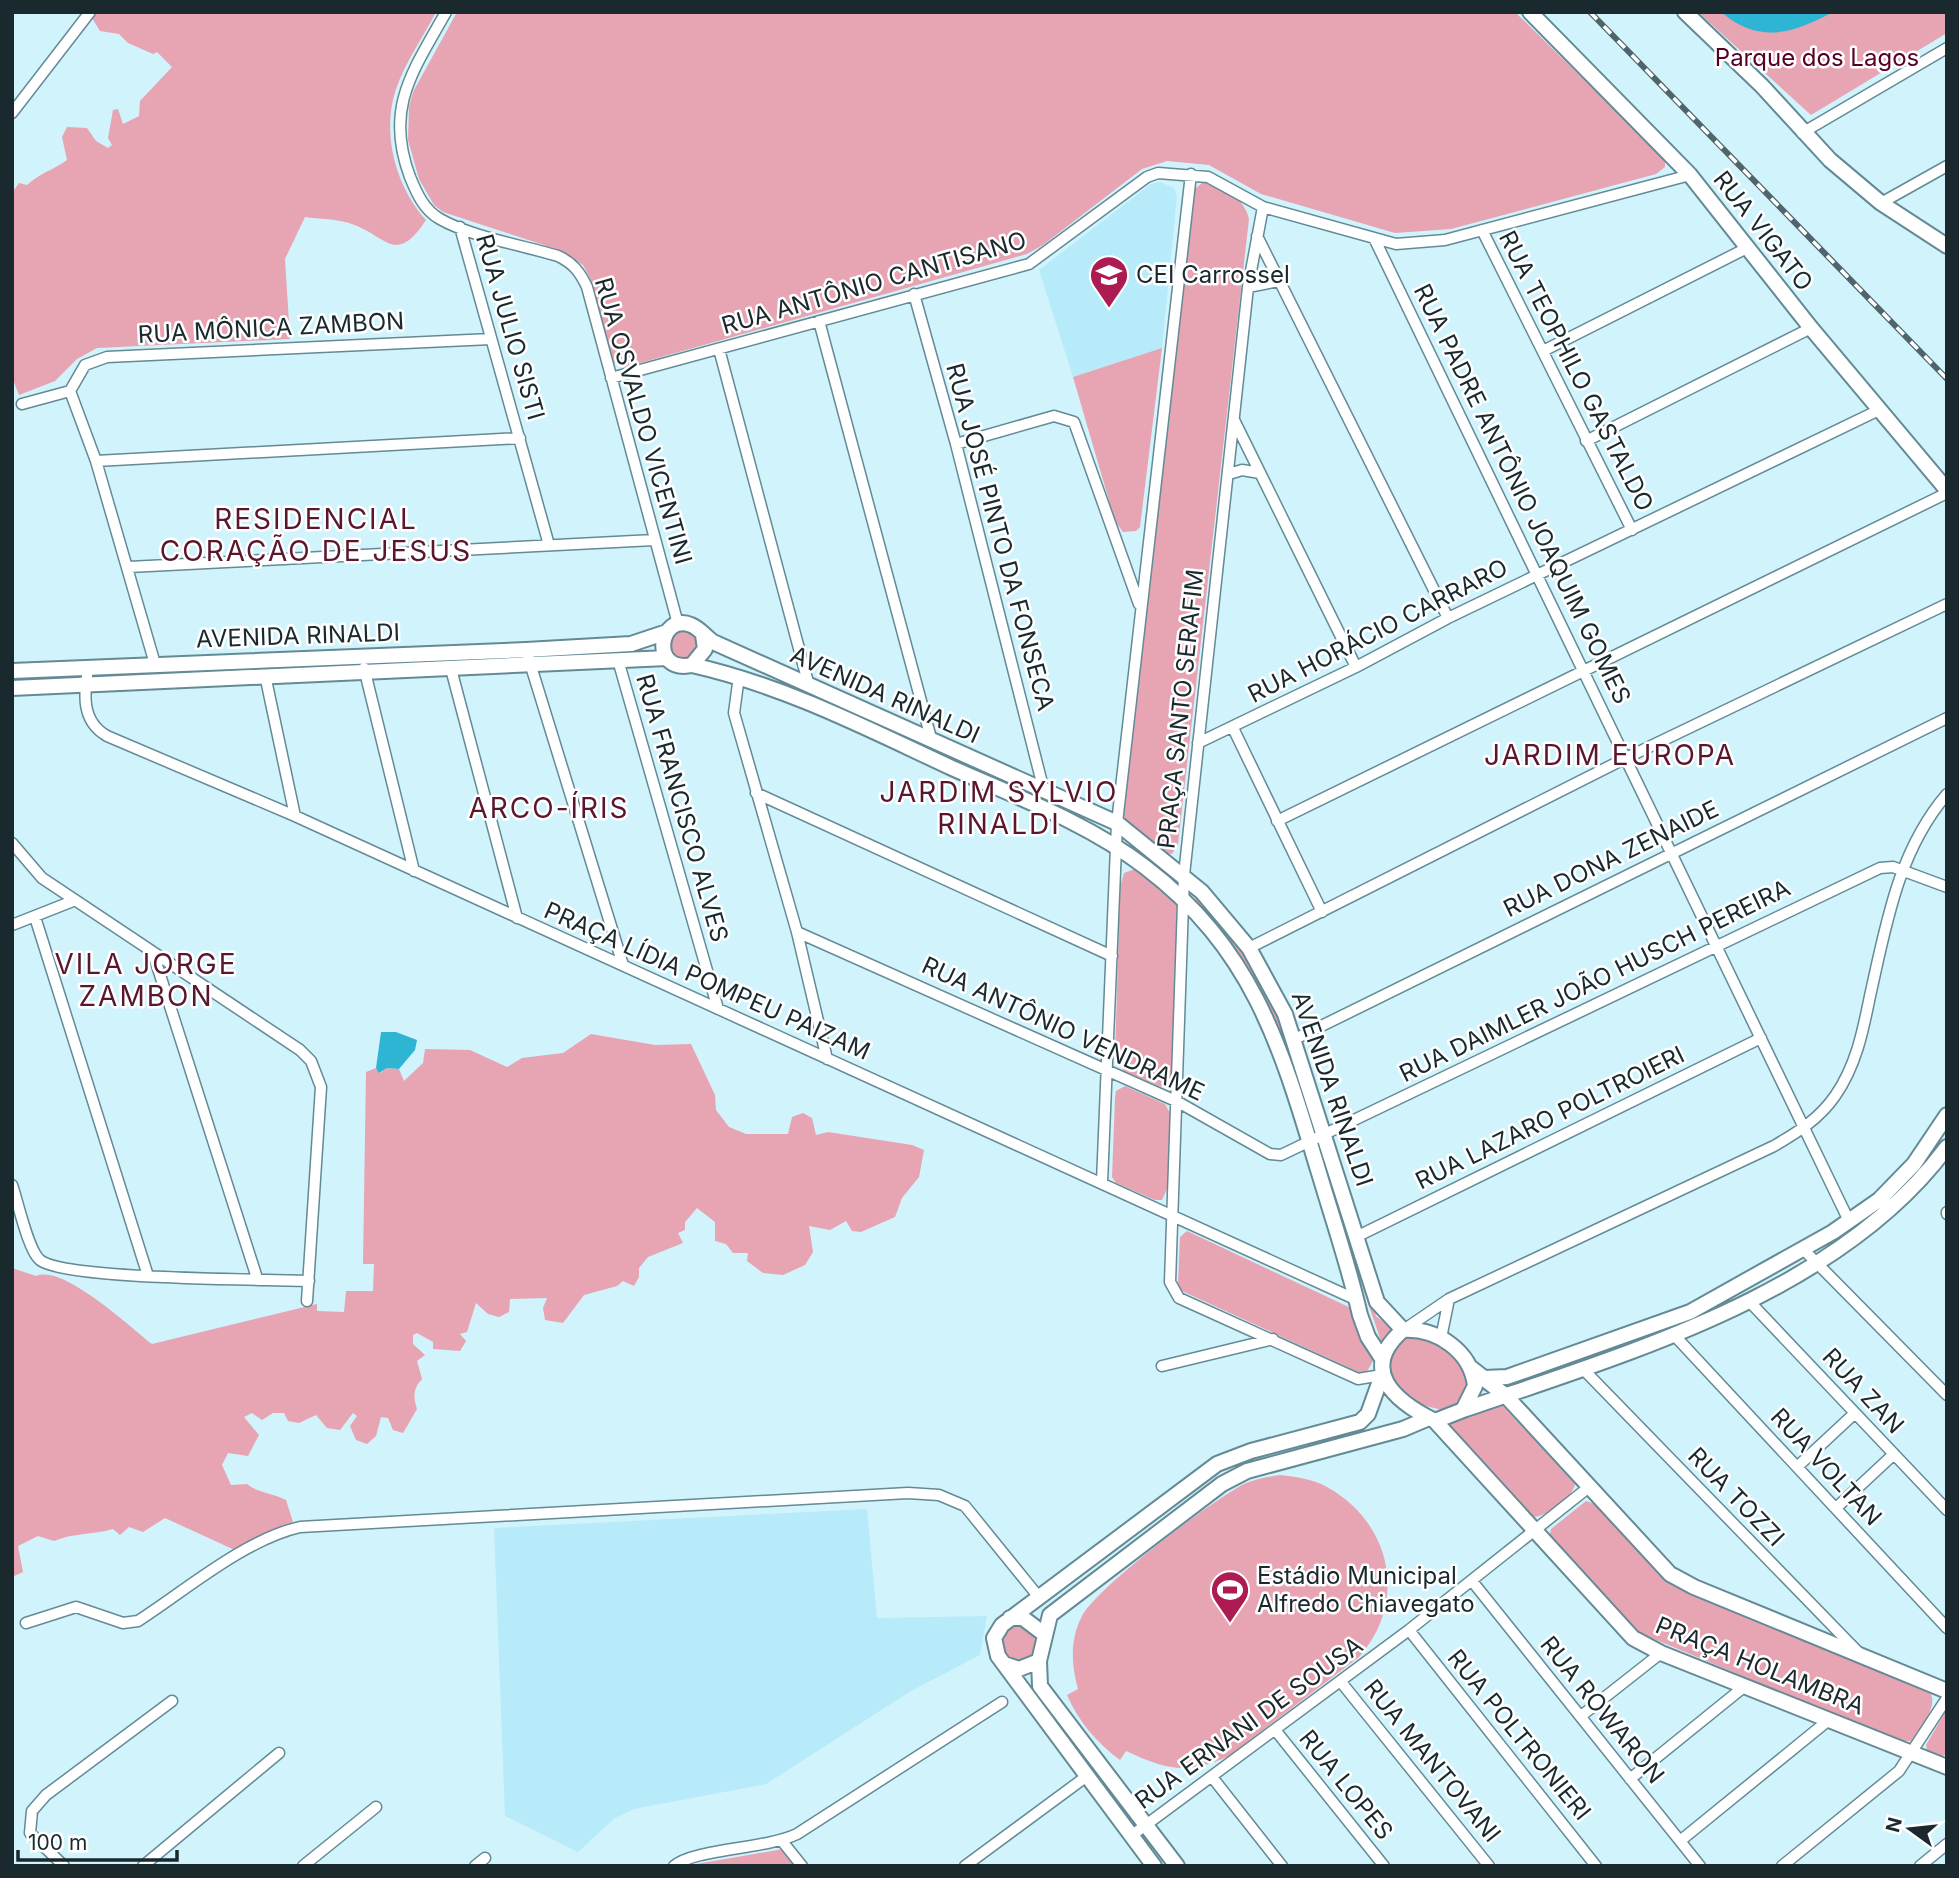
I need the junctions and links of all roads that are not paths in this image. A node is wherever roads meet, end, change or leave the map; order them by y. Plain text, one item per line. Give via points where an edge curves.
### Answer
1 (90, 12) edge
2 (446, 12) edge
3 (1530, 12) edge
4 (1685, 12) edge
5 (1947, 48) edge
6 (12, 113) edge
7 (1802, 133) junction
8 (1947, 166) edge
9 (1191, 174) junction
10 (1690, 175) junction
11 (1881, 203) junction
12 (1263, 207) junction
13 (460, 227) junction
14 (1482, 230) junction
15 (1257, 235) junction
16 (1376, 240) junction
17 (1947, 246) edge
18 (1749, 247) junction
19 (1279, 281) junction
20 (1248, 287) junction
21 (914, 294) junction
22 (819, 321) junction
23 (1811, 328) junction
24 (491, 339) junction
25 (719, 349) junction
26 (1543, 351) junction
27 (611, 378) junction
28 (70, 391) junction
29 (22, 404) dead end
30 (1880, 410) junction
31 (1233, 419) junction
32 (520, 438) junction
33 (1586, 441) junction
34 (956, 444) junction
35 (96, 461) junction
36 (1260, 473) junction
37 (1229, 474) junction
38 (1947, 491) edge
39 (1632, 530) junction
40 (654, 540) junction
41 (549, 545) junction
42 (129, 567) junction
43 (1537, 575) junction
44 (1947, 604) edge
45 (1140, 608) junction
46 (1448, 618) junction
47 (672, 628) junction
48 (703, 635) junction
49 (526, 650) junction
50 (355, 657) junction
51 (667, 658) junction
52 (618, 660) junction
53 (155, 664) junction
54 (533, 665) junction
55 (692, 665) junction
56 (1356, 667) junction
57 (88, 669) junction
58 (451, 669) junction
59 (1583, 669) junction
60 (12, 671) edge
61 (366, 671) junction
62 (265, 675) junction
63 (739, 676) junction
64 (85, 687) junction
65 (809, 687) junction
66 (12, 688) edge
67 (1947, 718) edge
68 (1233, 728) junction
69 (932, 742) junction
70 (1198, 743) junction
71 (1626, 758) junction
72 (1044, 792) junction
73 (756, 793) junction
74 (1947, 794) edge
75 (295, 816) junction
76 (1277, 821) junction
77 (1117, 823) junction
78 (12, 843) edge
79 (1117, 847) junction
80 (1671, 852) junction
81 (1901, 870) junction
82 (414, 871) junction
83 (1184, 875) junction
84 (1947, 887) edge
85 (1184, 899) junction
86 (73, 901) junction
87 (1322, 912) junction
88 (35, 917) junction
89 (517, 918) junction
90 (12, 925) edge
91 (797, 932) junction
92 (1716, 945) junction
93 (1249, 948) junction
94 (153, 953) junction
95 (1112, 956) junction
96 (623, 965) junction
97 (718, 1009) junction
98 (1295, 1038) junction
99 (1761, 1038) junction
100 (827, 1059) junction
101 (1108, 1071) junction
102 (1178, 1102) junction
103 (1947, 1115) edge
104 (1804, 1129) junction
105 (1326, 1135) junction
106 (1310, 1142) junction
107 (1947, 1147) edge
108 (1102, 1182) junction
109 (12, 1185) edge
110 (1174, 1219) junction
111 (1849, 1221) junction
112 (1358, 1236) junction
113 (1803, 1249) junction
114 (1817, 1262) junction
115 (148, 1276) junction
116 (257, 1278) junction
117 (309, 1281) junction
118 (1449, 1299) junction
119 (1357, 1300) junction
120 (1748, 1300) junction
121 (307, 1301) dead end
122 (1404, 1330) junction
123 (1675, 1336) junction
124 (1441, 1338) junction
125 (1273, 1339) junction
126 (1381, 1357) junction
127 (1162, 1366) dead end
128 (1584, 1370) junction
129 (1475, 1372) junction
130 (1382, 1375) junction
131 (1505, 1395) junction
132 (1947, 1395) edge
133 (1464, 1410) junction
134 (1855, 1413) junction
135 (1432, 1419) junction
136 (1894, 1454) junction
137 (1797, 1467) junction
138 (1589, 1487) junction
139 (1836, 1508) junction
140 (1947, 1510) edge
141 (1535, 1531) junction
142 (1472, 1581) junction
143 (1038, 1597) junction
144 (1010, 1618) junction
145 (26, 1623) dead end
146 (1947, 1628) edge
147 (1409, 1630) junction
148 (1044, 1633) junction
149 (1661, 1653) junction
150 (1859, 1653) junction
151 (1040, 1661) junction
152 (1004, 1664) junction
153 (1342, 1682) junction
154 (1745, 1686) junction
155 (1947, 1691) edge
156 (1947, 1698) edge
157 (172, 1701) dead end
158 (1002, 1702) dead end
159 (1581, 1716) junction
160 (1830, 1719) junction
161 (1276, 1731) junction
162 (279, 1753) dead end
163 (1913, 1753) junction
164 (1947, 1767) edge
165 (1087, 1776) junction
166 (1212, 1777) junction
167 (1630, 1779) junction
168 (376, 1807) dead end
169 (1146, 1825) junction
170 (1131, 1836) junction
171 (782, 1841) junction
172 (1680, 1841) junction
173 (1947, 1844) edge
174 (485, 1858) dead end
175 (64, 1866) edge
176 (142, 1866) edge
177 (303, 1866) edge
178 (475, 1866) edge
179 (674, 1866) edge
180 (802, 1866) edge
181 (965, 1866) edge
182 (1154, 1866) edge
183 (1177, 1866) edge
184 (1282, 1866) edge
185 (1384, 1866) edge
186 (1489, 1866) edge
187 (1596, 1866) edge
188 (1700, 1866) edge
189 (1782, 1866) edge
190 (1920, 1866) edge

1 - 6 street
2 - 13 street, RUA OSVALDO VICENTINI via 403,91 400,135 404,159 423,204 443,221
3 - 10 main road, RUA VIGATO
4 - 7 main road via 1762,86
5 - 7 street
7 - 11 main road
8 - 11 street
9 - 12 street, RUA ANTÔNIO CANTISANO via 1220,181
9 - 21 street, RUA ANTÔNIO CANTISANO via 1147,177 1029,264
9 - 45 street, PRAÇA SANTO SERAFIM
10 - 14 street, RUA ANTÔNIO CANTISANO
10 - 18 main road, RUA VIGATO
11 - 17 main road
12 - 15 street, PRAÇA SANTO SERAFIM
12 - 16 street, RUA ANTÔNIO CANTISANO
13 - 24 street, RUA JULIO SISTI
13 - 27 street, RUA OSVALDO VICENTINI via 569,261 587,286
14 - 16 street, RUA ANTÔNIO CANTISANO via 1422,242
14 - 26 street, RUA TEOPHILO GASTALDO
15 - 19 street
15 - 20 street, PRAÇA SANTO SERAFIM
16 - 43 street, RUA PADRE ANTÔNIO JOAQUIM GOMES
18 - 23 main road, RUA VIGATO
18 - 26 street
19 - 20 street
19 - 46 street
20 - 31 street, PRAÇA SANTO SERAFIM
21 - 22 street, RUA ANTÔNIO CANTISANO
21 - 34 street, RUA JOSÉ PINTO DA FONSECA
22 - 25 street, RUA ANTÔNIO CANTISANO
22 - 69 street
23 - 30 main road, RUA VIGATO
23 - 33 street
24 - 28 street, RUA MÔNICA ZAMBON via 107,358 85,365
24 - 32 street, RUA JULIO SISTI
25 - 27 street, RUA ANTÔNIO CANTISANO
25 - 65 street
26 - 33 street, RUA TEOPHILO GASTALDO
27 - 40 street, RUA OSVALDO VICENTINI
28 - 29 street
28 - 35 street
30 - 38 main road, RUA VIGATO
30 - 39 street, RUA HORÁCIO CARRARO
31 - 36 street
31 - 37 street, PRAÇA SANTO SERAFIM
32 - 35 street
32 - 41 street, RUA JULIO SISTI
33 - 39 street, RUA TEOPHILO GASTALDO
34 - 45 street via 1054,416 1074,422
34 - 72 street, RUA JOSÉ PINTO DA FONSECA
35 - 42 street
36 - 37 street via 1242,470
36 - 56 street
37 - 70 street, PRAÇA SANTO SERAFIM
38 - 59 street
39 - 43 street, RUA HORÁCIO CARRARO
40 - 41 street
40 - 47 street, RUA OSVALDO VICENTINI
41 - 42 street
42 - 53 street
43 - 46 street, RUA HORÁCIO CARRARO
43 - 59 street, RUA PADRE ANTÔNIO JOAQUIM GOMES
44 - 71 street
45 - 77 street, PRAÇA SANTO SERAFIM
46 - 56 street, RUA HORÁCIO CARRARO
47 - 48 main road via 692,625
47 - 49 main road, AVENIDA RINALDI via 631,644
47 - 51 main road via 662,645
48 - 55 main road via 703,656
48 - 65 main road, AVENIDA RINALDI
49 - 50 main road, AVENIDA RINALDI
49 - 54 street
50 - 53 main road, AVENIDA RINALDI
50 - 61 street
51 - 52 main road, AVENIDA RINALDI
51 - 55 main road via 678,666
52 - 54 main road, AVENIDA RINALDI
52 - 97 street, RUA FRANCISCO ALVES
53 - 57 main road, AVENIDA RINALDI
54 - 58 main road, AVENIDA RINALDI
54 - 96 street
55 - 63 main road, AVENIDA RINALDI
56 - 68 street, RUA HORÁCIO CARRARO
57 - 60 main road, AVENIDA RINALDI
57 - 64 street, PRAÇA LÍDIA POMPEU PAIZAM
58 - 61 main road, AVENIDA RINALDI
58 - 89 street
59 - 71 street, RUA PADRE ANTÔNIO JOAQUIM GOMES
59 - 76 street
61 - 62 main road, AVENIDA RINALDI
61 - 82 street
62 - 64 main road, AVENIDA RINALDI
62 - 75 street
63 - 73 street via 734,713
63 - 79 main road, AVENIDA RINALDI via 814,704
64 - 66 main road, AVENIDA RINALDI
64 - 75 street, PRAÇA LÍDIA POMPEU PAIZAM via 83,703 101,733
65 - 69 main road, AVENIDA RINALDI
67 - 80 street, RUA DONA ZENAIDE
68 - 70 street, RUA HORÁCIO CARRARO
68 - 76 street
69 - 72 main road, AVENIDA RINALDI
70 - 83 street, PRAÇA SANTO SERAFIM
71 - 80 street, RUA PADRE ANTÔNIO JOAQUIM GOMES
71 - 87 street
72 - 77 main road, AVENIDA RINALDI
73 - 91 street
73 - 95 street
74 - 81 street
75 - 82 street, PRAÇA LÍDIA POMPEU PAIZAM
76 - 87 street
77 - 79 street, PRAÇA SANTO SERAFIM
77 - 83 main road, AVENIDA RINALDI
78 - 86 street via 42,878
79 - 85 main road, AVENIDA RINALDI
79 - 95 street, PRAÇA SANTO SERAFIM
80 - 92 street, RUA PADRE ANTÔNIO JOAQUIM GOMES
80 - 98 street, RUA DONA ZENAIDE
81 - 84 street
81 - 92 street, RUA DAIMLER JOÃO HUSCH PEREIRA via 1880,868
81 - 104 street via 1859,1047 1835,1097
82 - 89 street, PRAÇA LÍDIA POMPEU PAIZAM
83 - 85 street, PRAÇA SANTO SERAFIM
83 - 93 main road, AVENIDA RINALDI
85 - 102 street, PRAÇA SANTO SERAFIM
85 - 106 main road, AVENIDA RINALDI via 1227,946 1259,1000
86 - 88 street
86 - 94 street
87 - 93 street
88 - 90 street
88 - 115 street
89 - 96 street, PRAÇA LÍDIA POMPEU PAIZAM
91 - 100 street
91 - 101 street, RUA ANTÔNIO VENDRAME
92 - 99 street, RUA PADRE ANTÔNIO JOAQUIM GOMES
92 - 105 street, RUA DAIMLER JOÃO HUSCH PEREIRA
93 - 98 main road, AVENIDA RINALDI
94 - 116 street
94 - 117 street via 300,1051 317,1072 321,1087
95 - 101 street, PRAÇA SANTO SERAFIM
96 - 97 street, PRAÇA LÍDIA POMPEU PAIZAM
97 - 100 street, PRAÇA LÍDIA POMPEU PAIZAM
98 - 105 main road, AVENIDA RINALDI
99 - 104 street, RUA PADRE ANTÔNIO JOAQUIM GOMES
99 - 112 street, RUA LAZARO POLTROIERI
100 - 108 street, PRAÇA LÍDIA POMPEU PAIZAM
101 - 102 street, RUA ANTÔNIO VENDRAME
101 - 108 street, PRAÇA SANTO SERAFIM
102 - 106 street, RUA ANTÔNIO VENDRAME via 1270,1154 1281,1155
102 - 110 street, PRAÇA SANTO SERAFIM
103 - 111 main road via 1914,1164 1879,1200
104 - 111 street, RUA PADRE ANTÔNIO JOAQUIM GOMES
104 - 118 street
105 - 106 street, RUA DAIMLER JOÃO HUSCH PEREIRA
105 - 112 main road, AVENIDA RINALDI
106 - 119 main road, AVENIDA RINALDI
107 - 114 main road via 1894,1207
108 - 110 street, PRAÇA LÍDIA POMPEU PAIZAM
109 - 115 street via 33,1249 42,1262 66,1270
110 - 119 street, PRAÇA LÍDIA POMPEU PAIZAM
110 - 125 street, PRAÇA SANTO SERAFIM via 1170,1282 1175,1294
111 - 113 main road
112 - 122 main road, AVENIDA RINALDI via 1377,1302
113 - 114 street
113 - 129 main road via 1690,1312 1650,1328 1528,1371 1498,1378
114 - 120 main road
114 - 132 street
115 - 116 street
116 - 117 street
117 - 121 street
118 - 122 street
118 - 124 street
119 - 126 main road, AVENIDA RINALDI via 1368,1337
120 - 123 main road
120 - 134 street, RUA ZAN
122 - 124 main road
122 - 126 main road
123 - 128 main road
123 - 137 street, RUA VOLTAN
124 - 129 main road
125 - 127 street
125 - 130 street via 1358,1380
126 - 130 main road, AVENIDA RINALDI
128 - 131 main road
128 - 150 street, RUA TOZZI
129 - 131 main road, PRAÇA HOLAMBRA
129 - 133 main road via 1475,1386
130 - 135 main road via 1392,1390
130 - 143 main road via 1368,1414 1360,1423 1225,1460
131 - 133 main road
131 - 138 main road, PRAÇA HOLAMBRA
133 - 135 main road
134 - 136 street, RUA ZAN
134 - 137 street
135 - 141 main road, PRAÇA HOLAMBRA
135 - 148 main road via 1234,1477 1056,1609
136 - 139 street
136 - 140 street, RUA ZAN
137 - 139 street, RUA VOLTAN
138 - 141 street, RUA ERNANI DE SOUSA
138 - 150 main road, PRAÇA HOLAMBRA via 1680,1581
139 - 146 street, RUA VOLTAN
141 - 142 street, RUA ERNANI DE SOUSA
141 - 149 main road, PRAÇA HOLAMBRA via 1621,1627
142 - 147 street, RUA ERNANI DE SOUSA
142 - 159 street, RUA ROWARON
143 - 144 main road
143 - 145 street via 964,1506 939,1495 908,1493 300,1527 251,1547 138,1621 124,1623 71,1607
144 - 148 main road via 1031,1622
144 - 152 main road via 994,1638
147 - 153 street, RUA ERNANI DE SOUSA
147 - 187 street, RUA POLTRONIERI
148 - 151 main road
149 - 154 main road, PRAÇA HOLAMBRA
149 - 159 street
150 - 155 main road, PRAÇA HOLAMBRA
151 - 152 main road via 1019,1669
151 - 169 main road via 1040,1686
152 - 165 main road
153 - 161 street, RUA ERNANI DE SOUSA
153 - 186 street, RUA MANTOVANI
154 - 160 main road, PRAÇA HOLAMBRA
154 - 167 street
156 - 163 street
157 - 175 street via 46,1795 33,1811 30,1833
158 - 171 street
159 - 167 street, RUA ROWARON
160 - 163 main road, PRAÇA HOLAMBRA
160 - 172 street
161 - 166 street, RUA ERNANI DE SOUSA
161 - 185 street, RUA LOPES
162 - 176 street
163 - 164 main road, PRAÇA HOLAMBRA
163 - 189 street via 1899,1771
165 - 170 main road
165 - 181 street
166 - 169 street, RUA ERNANI DE SOUSA
166 - 184 street
167 - 172 street, RUA ROWARON
168 - 177 street
169 - 170 street, RUA ERNANI DE SOUSA
169 - 183 main road
170 - 182 main road
171 - 179 street via 680,1861
171 - 180 street
172 - 188 street, RUA ROWARON
173 - 190 street
174 - 178 street

